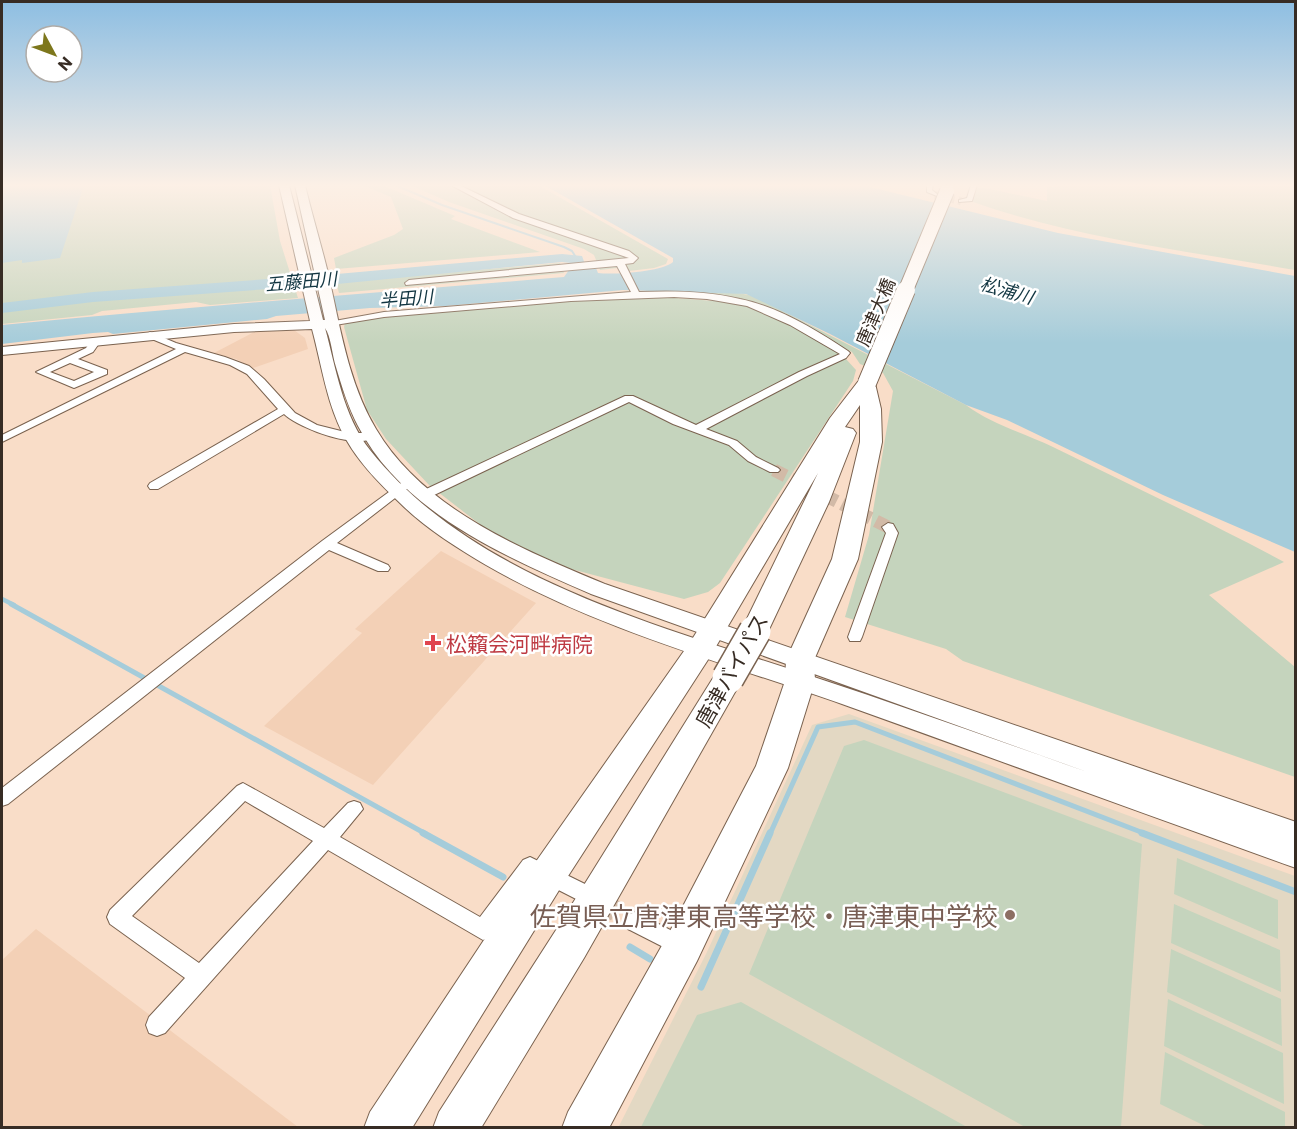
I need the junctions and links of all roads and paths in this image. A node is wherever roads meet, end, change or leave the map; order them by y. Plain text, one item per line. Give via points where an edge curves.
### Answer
1 (295, 238) edge
2 (312, 238) edge
3 (577, 238) edge
4 (925, 238) edge
5 (620, 264) junction
6 (409, 283) dead end
7 (637, 296) junction
8 (325, 324) junction
9 (150, 335) junction
10 (95, 342) junction
11 (186, 348) junction
12 (2, 351) edge
13 (69, 359) junction
14 (867, 382) junction
15 (285, 410) junction
16 (696, 430) junction
17 (363, 437) junction
18 (2, 439) edge
19 (774, 470) tunnel mouth
20 (154, 486) dead end
21 (411, 488) junction
22 (888, 527) dead end
23 (327, 544) junction
24 (383, 568) dead end
25 (855, 637) dead end
26 (706, 639) junction
27 (800, 670) junction
28 (2, 798) edge
29 (354, 809) dead end
30 (1296, 834) edge
31 (326, 839) junction
32 (1296, 856) edge
33 (548, 875) junction
34 (582, 893) tunnel mouth
35 (636, 922) tunnel mouth
36 (570, 944) junction
37 (683, 947) junction
38 (201, 977) junction
39 (157, 1025) dead end
40 (386, 1128) edge
41 (455, 1128) edge
42 (472, 1128) edge
43 (584, 1128) edge

1 - 8 street via 304,276
2 - 8 street via 322,274
3 - 5 street via 633,257
4 - 14 highway, 唐津大橋, bridge
5 - 6 street
5 - 7 street
7 - 8 street via 364,317
7 - 16 street via 746,303 845,353
8 - 9 street
8 - 17 street via 341,411
9 - 10 street
9 - 11 street
10 - 12 street
10 - 13 street via 90,350
11 - 15 street via 248,369
11 - 18 street
13 - 13 street via 40,372 74,385 103,372
14 - 26 highway via 840,418
14 - 27 highway via 871,442 845,559
14 - 36 highway, 唐津バイパス, bridge via 817,502 755,631
15 - 17 street via 319,429
15 - 20 street
16 - 19 street via 733,443
16 - 21 street via 629,398
17 - 21 street via 365,456
21 - 23 street
21 - 26 street via 530,561
21 - 26 street via 459,540 525,579 599,612
22 - 25 street via 892,533
23 - 24 street
23 - 28 street
26 - 27 street
26 - 33 highway
27 - 30 street
27 - 32 street
27 - 37 highway via 772,768
29 - 31 street
31 - 33 street via 483,930 530,866
31 - 38 street
31 - 38 street via 243,791 117,916
33 - 34 street
33 - 40 highway
35 - 37 street
36 - 41 highway, 唐津バイパス
36 - 42 highway, 唐津バイパス
37 - 43 highway
38 - 39 street

